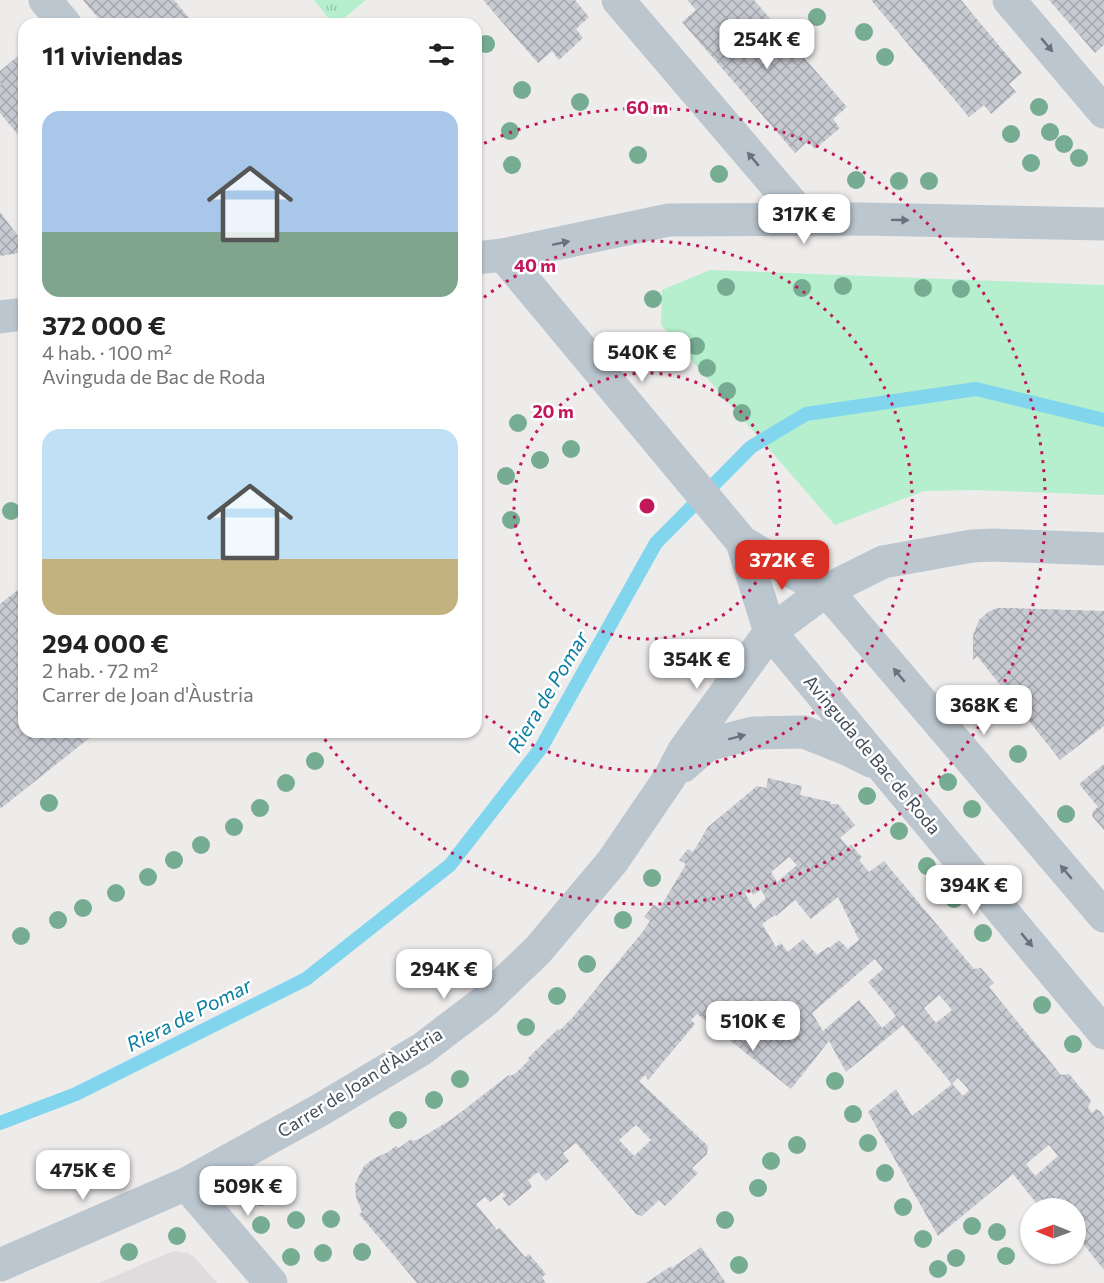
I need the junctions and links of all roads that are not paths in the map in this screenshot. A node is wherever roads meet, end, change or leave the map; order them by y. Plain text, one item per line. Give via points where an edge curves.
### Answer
1 (45, 0) edge
2 (618, 0) edge
3 (1009, 0) edge
4 (60, 18) edge
5 (1104, 112) edge
6 (805, 219) junction
7 (1104, 224) edge
8 (489, 256) edge
9 (18, 315) edge
10 (0, 317) edge
11 (742, 543) junction
12 (1104, 549) edge
13 (825, 591) junction
14 (770, 632) junction
15 (882, 767) junction
16 (670, 777) junction
17 (1104, 916) edge
18 (1104, 1033) edge
19 (186, 1184) junction
20 (0, 1265) edge
21 (270, 1283) edge

1 - 4 street
6 -> 2 street
3 -> 5 street
6 -> 7 street
8 -> 6 street via 669,220
8 - 11 street, Avinguda de Bac de Roda
9 - 10 street
11 - 13 street, Avinguda de Bac de Roda
11 - 14 street, Avinguda de Bac de Roda
12 - 13 street, Carrer de Joan d'Àustria via 972,546 883,562
13 - 14 street, Carrer de Joan d'Àustria
17 -> 13 street, Avinguda de Bac de Roda
14 - 15 street, Avinguda de Bac de Roda
14 - 16 street, Carrer de Joan d'Àustria
16 -> 15 street, Carrer de Joan d'Àustria via 707,745 753,733 804,732
15 -> 18 street, Avinguda de Bac de Roda
16 - 19 street, Carrer de Joan d'Àustria via 612,862 538,950 484,1001 422,1049
19 - 20 street, Carrer de Joan d'Àustria
19 - 21 street

